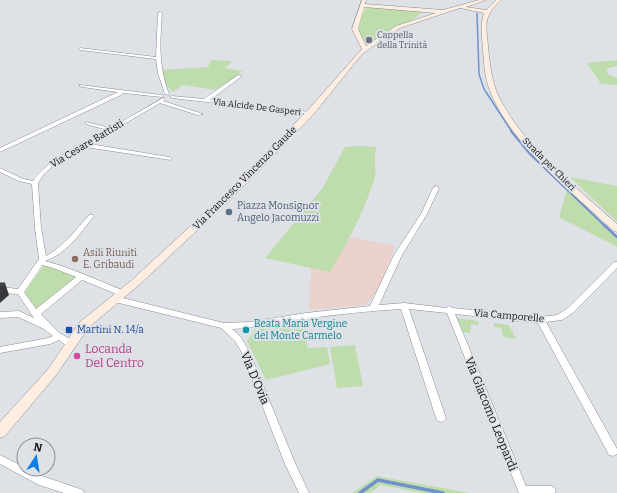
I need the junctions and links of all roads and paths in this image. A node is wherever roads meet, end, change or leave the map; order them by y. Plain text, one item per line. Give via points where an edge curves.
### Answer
1 (484, 0) edge
2 (499, 0) edge
3 (363, 3) edge
4 (460, 7) junction
5 (443, 12) junction
6 (487, 12) junction
7 (160, 13) dead end
8 (80, 49) dead end
9 (365, 50) junction
10 (157, 58) junction
11 (240, 76) dead end
12 (82, 86) dead end
13 (122, 91) junction
14 (163, 98) junction
15 (205, 101) junction
16 (310, 113) junction
17 (200, 114) dead end
18 (88, 123) dead end
19 (110, 130) junction
20 (84, 144) junction
21 (0, 150) edge
22 (169, 159) dead end
23 (0, 170) edge
24 (35, 183) junction
25 (436, 188) dead end
26 (91, 216) dead end
27 (617, 229) edge
28 (42, 261) junction
29 (617, 264) edge
30 (82, 276) junction
31 (0, 290) edge
32 (20, 292) junction
33 (118, 296) junction
34 (404, 306) junction
35 (373, 308) junction
36 (449, 309) junction
37 (36, 314) junction
38 (0, 315) edge
39 (541, 320) junction
40 (46, 326) junction
41 (224, 326) junction
42 (58, 337) junction
43 (72, 344) junction
44 (0, 350) edge
45 (441, 418) dead end
46 (0, 432) edge
47 (613, 452) dead end
48 (0, 459) edge
49 (551, 491) dead end
50 (79, 493) edge
51 (304, 493) edge

1 - 4 street, Via Francesco Vincenzo Gaude
2 - 6 street
3 - 5 street
3 - 9 street via 355,29
4 - 5 street, Via Francesco Vincenzo Gaude
4 - 6 street
5 - 9 street, Via Francesco Vincenzo Gaude via 404,24
6 - 27 street, Strada per Chieri via 483,23 488,76 498,101 530,146
7 - 10 street
8 - 10 street
9 - 16 street, Via Francesco Vincenzo Gaude
10 - 14 street
11 - 15 street, Via Alcide De Gasperi
12 - 13 street
13 - 14 street
13 - 21 street
14 - 15 street, Via Alcide De Gasperi
14 - 17 street
14 - 19 street, Via Cesare Battisti
15 - 16 street, Via Alcide De Gasperi
16 - 33 street, Via Francesco Vincenzo Gaude via 210,214
18 - 19 street
19 - 20 street, Via Cesare Battisti
20 - 22 street
20 - 24 street, Via Cesare Battisti via 52,164
23 - 24 street via 21,180
24 - 28 street
25 - 35 street via 428,207 398,255 384,291
26 - 28 street via 51,258
28 - 30 street, Via D'Ovia
28 - 32 street
29 - 39 street, Via Camporelle via 571,310 559,318
30 - 33 street, Via D'Ovia
30 - 37 street
31 - 32 street
32 - 37 street
33 - 41 street, Via D'Ovia
33 - 43 street, Via Francesco Vincenzo Gaude via 84,325
34 - 35 street, Via Camporelle
34 - 36 street, Via Camporelle
34 - 45 street
35 - 41 street, Via Camporelle via 250,325
36 - 39 street, Via Camporelle
36 - 49 street, Via Giacomo Leopardi via 523,491
37 - 40 street
38 - 40 street via 18,314
39 - 47 street
40 - 42 street
41 - 51 street, Via D'Ovia via 238,339 245,351
42 - 43 street
42 - 44 street via 50,341
43 - 46 street, Via Francesco Vincenzo Gaude via 54,371
48 - 50 street via 38,480

